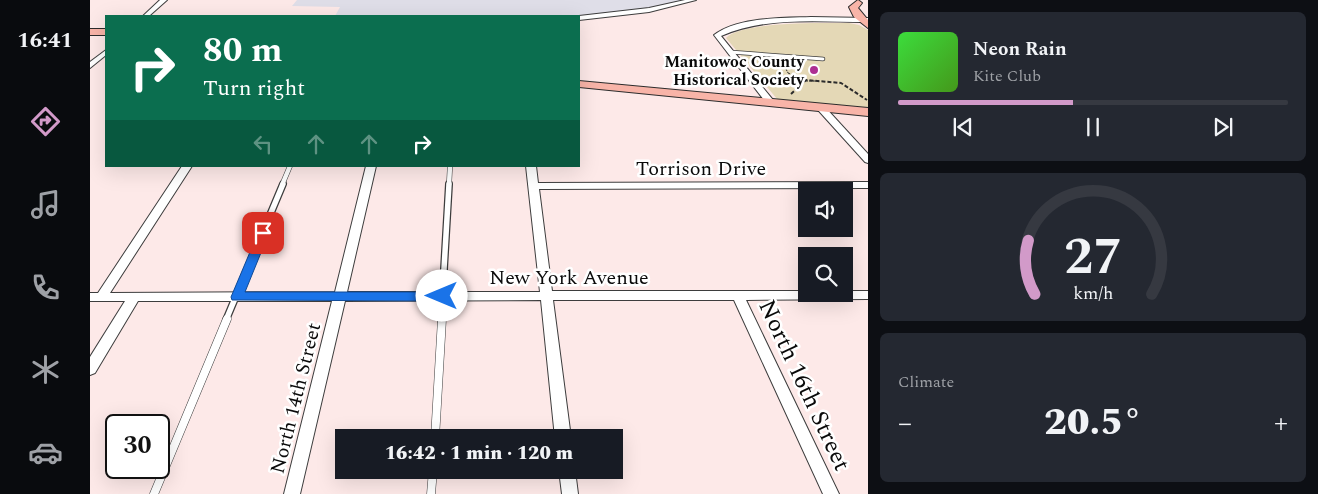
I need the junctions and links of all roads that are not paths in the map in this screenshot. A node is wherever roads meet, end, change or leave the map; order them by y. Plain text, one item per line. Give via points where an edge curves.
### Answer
1 (164, 0) edge
2 (693, 0) edge
3 (860, 4) edge
4 (147, 15) edge
5 (580, 18) edge
6 (866, 22) edge
7 (90, 32) edge
8 (105, 32) edge
9 (730, 52) junction
10 (105, 53) edge
11 (823, 59) dead end
12 (90, 66) edge
13 (580, 84) edge
14 (770, 102) junction
15 (821, 108) junction
16 (868, 112) edge
17 (868, 160) edge
18 (186, 167) edge
19 (290, 167) edge
20 (371, 167) edge
21 (450, 167) edge
22 (531, 167) edge
23 (868, 184) edge
24 (534, 186) junction
25 (738, 295) junction
26 (868, 295) edge
27 (442, 296) junction
28 (546, 296) junction
29 (96, 297) edge
30 (134, 297) junction
31 (237, 297) junction
32 (340, 297) junction
33 (90, 369) edge
34 (435, 429) edge
35 (562, 429) edge
36 (432, 479) edge
37 (568, 479) edge
38 (154, 494) edge
39 (292, 494) edge
40 (431, 494) edge
41 (570, 494) edge
42 (831, 494) edge

1 - 4 street
2 - 5 street via 650,10
3 - 6 street via 853,7
6 - 9 street via 776,22 734,28 718,35
7 - 8 street
9 - 11 lane
9 - 14 street
10 - 12 street
13 - 14 street
14 - 15 street
15 - 16 street
15 - 17 street
18 - 29 street
19 - 31 lane
20 - 32 street, North 14th Street
21 - 27 lane
22 - 24 street
23 - 24 street, Torrison Drive
24 - 28 street
25 - 26 street, New York Avenue
25 - 28 street, New York Avenue
25 - 42 street, North 16th Street
27 - 28 street, New York Avenue
27 - 32 street, New York Avenue
27 - 34 lane
28 - 35 street
29 - 30 street, New York Avenue
30 - 31 street, New York Avenue
30 - 33 street
31 - 32 street, New York Avenue
31 - 38 lane
32 - 39 street, North 14th Street
36 - 40 lane
37 - 41 street

